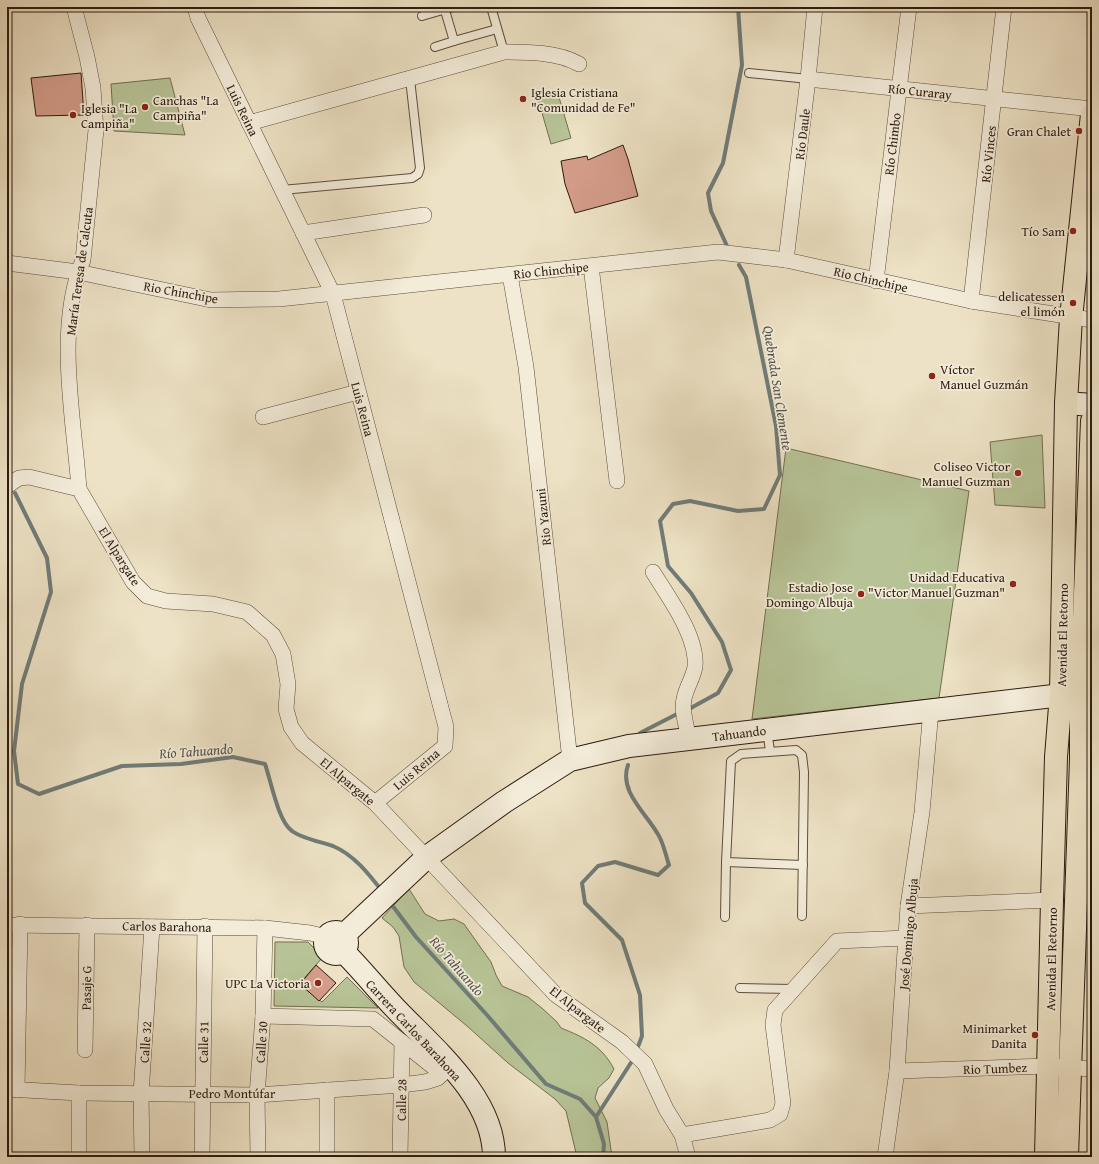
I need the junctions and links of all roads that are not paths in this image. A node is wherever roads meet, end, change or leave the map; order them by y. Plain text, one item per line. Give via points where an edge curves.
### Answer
1 (74, 7) edge
2 (195, 7) edge
3 (491, 7) edge
4 (815, 7) edge
5 (909, 7) edge
6 (1004, 7) edge
7 (447, 8) edge
8 (422, 16) dead end
9 (497, 28) junction
10 (454, 41) junction
11 (435, 47) dead end
12 (504, 52) junction
13 (580, 64) dead end
14 (749, 73) dead end
15 (410, 79) junction
16 (808, 79) junction
17 (899, 89) junction
18 (994, 99) junction
19 (1092, 109) edge
20 (1092, 114) edge
21 (249, 123) junction
22 (282, 190) junction
23 (424, 215) dead end
24 (303, 233) junction
25 (786, 260) junction
26 (7, 263) edge
27 (591, 266) junction
28 (78, 272) junction
29 (510, 275) junction
30 (876, 281) junction
31 (333, 294) junction
32 (971, 301) junction
33 (1082, 319) edge
34 (358, 392) junction
35 (1066, 403) junction
36 (1092, 405) edge
37 (263, 417) dead end
38 (1092, 421) edge
39 (617, 480) dead end
40 (7, 486) edge
41 (79, 490) junction
42 (653, 572) dead end
43 (1071, 694) junction
44 (931, 710) junction
45 (767, 729) junction
46 (689, 739) junction
47 (770, 751) junction
48 (1056, 757) junction
49 (1086, 759) edge
50 (570, 760) junction
51 (375, 803) junction
52 (423, 861) junction
53 (726, 862) junction
54 (803, 864) junction
55 (1052, 900) junction
56 (908, 906) junction
57 (802, 916) dead end
58 (725, 917) dead end
59 (14, 924) edge
60 (87, 925) junction
61 (205, 926) junction
62 (152, 927) junction
63 (265, 928) junction
64 (343, 936) junction
65 (906, 938) junction
66 (740, 988) dead end
67 (794, 989) junction
68 (263, 1016) junction
69 (402, 1042) junction
70 (85, 1050) dead end
71 (1060, 1067) junction
72 (1092, 1069) edge
73 (446, 1070) junction
74 (897, 1071) junction
75 (401, 1085) junction
76 (12, 1089) edge
77 (327, 1090) junction
78 (79, 1093) junction
79 (141, 1094) junction
80 (202, 1094) junction
81 (257, 1095) junction
82 (682, 1135) junction
83 (79, 1157) edge
84 (142, 1157) edge
85 (202, 1157) edge
86 (258, 1157) edge
87 (327, 1157) edge
88 (400, 1157) edge
89 (494, 1157) edge
90 (688, 1157) edge
91 (885, 1157) edge
92 (1046, 1157) edge
93 (1067, 1157) edge

1 - 28 street, María Teresa de Calcuta via 88,58 96,130 83,260
2 - 21 street, Luis Reina
3 - 9 lane
4 - 16 street, Río Daule
5 - 17 street, Río Chimbo
6 - 18 street, Río Vinces
7 - 8 lane
7 - 10 lane
9 - 10 lane
9 - 12 lane
10 - 11 lane
12 - 13 street via 562,57
12 - 15 street
14 - 16 lane, Río Curaray
15 - 21 street
15 - 22 lane via 420,168 418,174 412,178
16 - 17 street, Río Curaray
16 - 25 street, Río Daule
17 - 18 street, Río Curaray
17 - 30 street, Río Chimbo
18 - 19 street, Río Curaray
18 - 32 street, Río Vinces
20 - 33 main road, Avenida El Retorno
21 - 22 street, Luis Reina
22 - 24 street, Luis Reina
23 - 24 street
24 - 31 street, Luis Reina
25 - 27 street, Rio Chinchipe via 718,252
25 - 30 street, Rio Chinchipe
26 - 28 street, Rio Chinchipe
27 - 29 street, Rio Chinchipe
27 - 39 street
28 - 31 street, Rio Chinchipe via 212,300 279,299
28 - 41 street, María Teresa de Calcuta via 69,327 68,388
29 - 31 street, Rio Chinchipe
29 - 50 street, Rio Yazuni via 526,367
30 - 32 street, Rio Chinchipe
31 - 34 street, Luis Reina
32 - 33 street, Rio Chinchipe
33 - 35 main road, Avenida El Retorno
34 - 37 street
34 - 51 street, Luis Reina via 444,719 446,736 445,746
35 - 36 street
35 - 43 main road, Avenida El Retorno
38 - 43 main road, Avenida El Retorno
40 - 41 street via 19,478 29,477
41 - 51 street, El Alpargate via 133,582 146,596 166,601 213,604 247,612 273,635 283,654 288,684 286,709 291,727 302,742
42 - 46 street via 681,618 694,653 695,666 683,705
43 - 44 street, Tahuando
43 - 48 main road, Avenida El Retorno
43 - 49 main road, Avenida El Retorno
44 - 45 street, Tahuando
44 - 56 street, José Domingo Albuja via 922,812
45 - 46 street, Tahuando
45 - 47 lane
46 - 50 street, Tahuando via 629,746
47 - 53 lane via 741,754 731,761
47 - 54 lane via 796,750 802,755
48 - 49 street
48 - 55 main road, Avenida El Retorno
49 - 71 main road, Avenida El Retorno
50 - 52 street, Tahuando via 504,802
51 - 52 street, El Alpargate
52 - 64 street, Tahuando
52 - 82 street, El Alpargate via 556,994 622,1042 645,1064 666,1109
53 - 54 lane
53 - 58 lane
54 - 57 lane
55 - 56 street
55 - 71 main road, Avenida El Retorno
56 - 65 street, José Domingo Albuja
59 - 60 street, Carlos Barahona
59 - 76 street
60 - 62 street, Carlos Barahona
60 - 70 street, Pasaje G
61 - 62 street, Carlos Barahona
61 - 63 street, Carlos Barahona
61 - 80 street, Calle 31
62 - 79 street, Calle 32
63 - 64 street, Carlos Barahona
63 - 68 street, Calle 30
64 - 73 street, Carrera Carlos Barahona
65 - 67 street via 837,941
65 - 74 street, José Domingo Albuja
66 - 67 lane
67 - 82 street via 775,1010 773,1017 783,1103 780,1114 770,1120
68 - 69 street via 373,1019
68 - 81 street, Calle 30
69 - 73 street
69 - 75 street, Calle 28
71 - 72 street, Rio Tumbez
71 - 74 street, Rio Tumbez
71 - 92 main road, Avenida El Retorno
71 - 93 main road, Avenida El Retorno
73 - 75 street, Pedro Montúfar via 438,1078
73 - 89 street, Carrera Carlos Barahona via 476,1098 487,1120
74 - 91 street, José Domingo Albuja
75 - 77 street, Pedro Montúfar
75 - 88 street, Calle 28
76 - 78 street, Pedro Montúfar
77 - 81 street, Pedro Montúfar
77 - 87 street
78 - 79 street, Pedro Montúfar
78 - 83 street
79 - 80 street, Pedro Montúfar
79 - 84 street, Calle 32
80 - 81 street, Pedro Montúfar
80 - 85 street, Calle 31
81 - 86 street, Calle 30
82 - 90 street, El Alpargate

